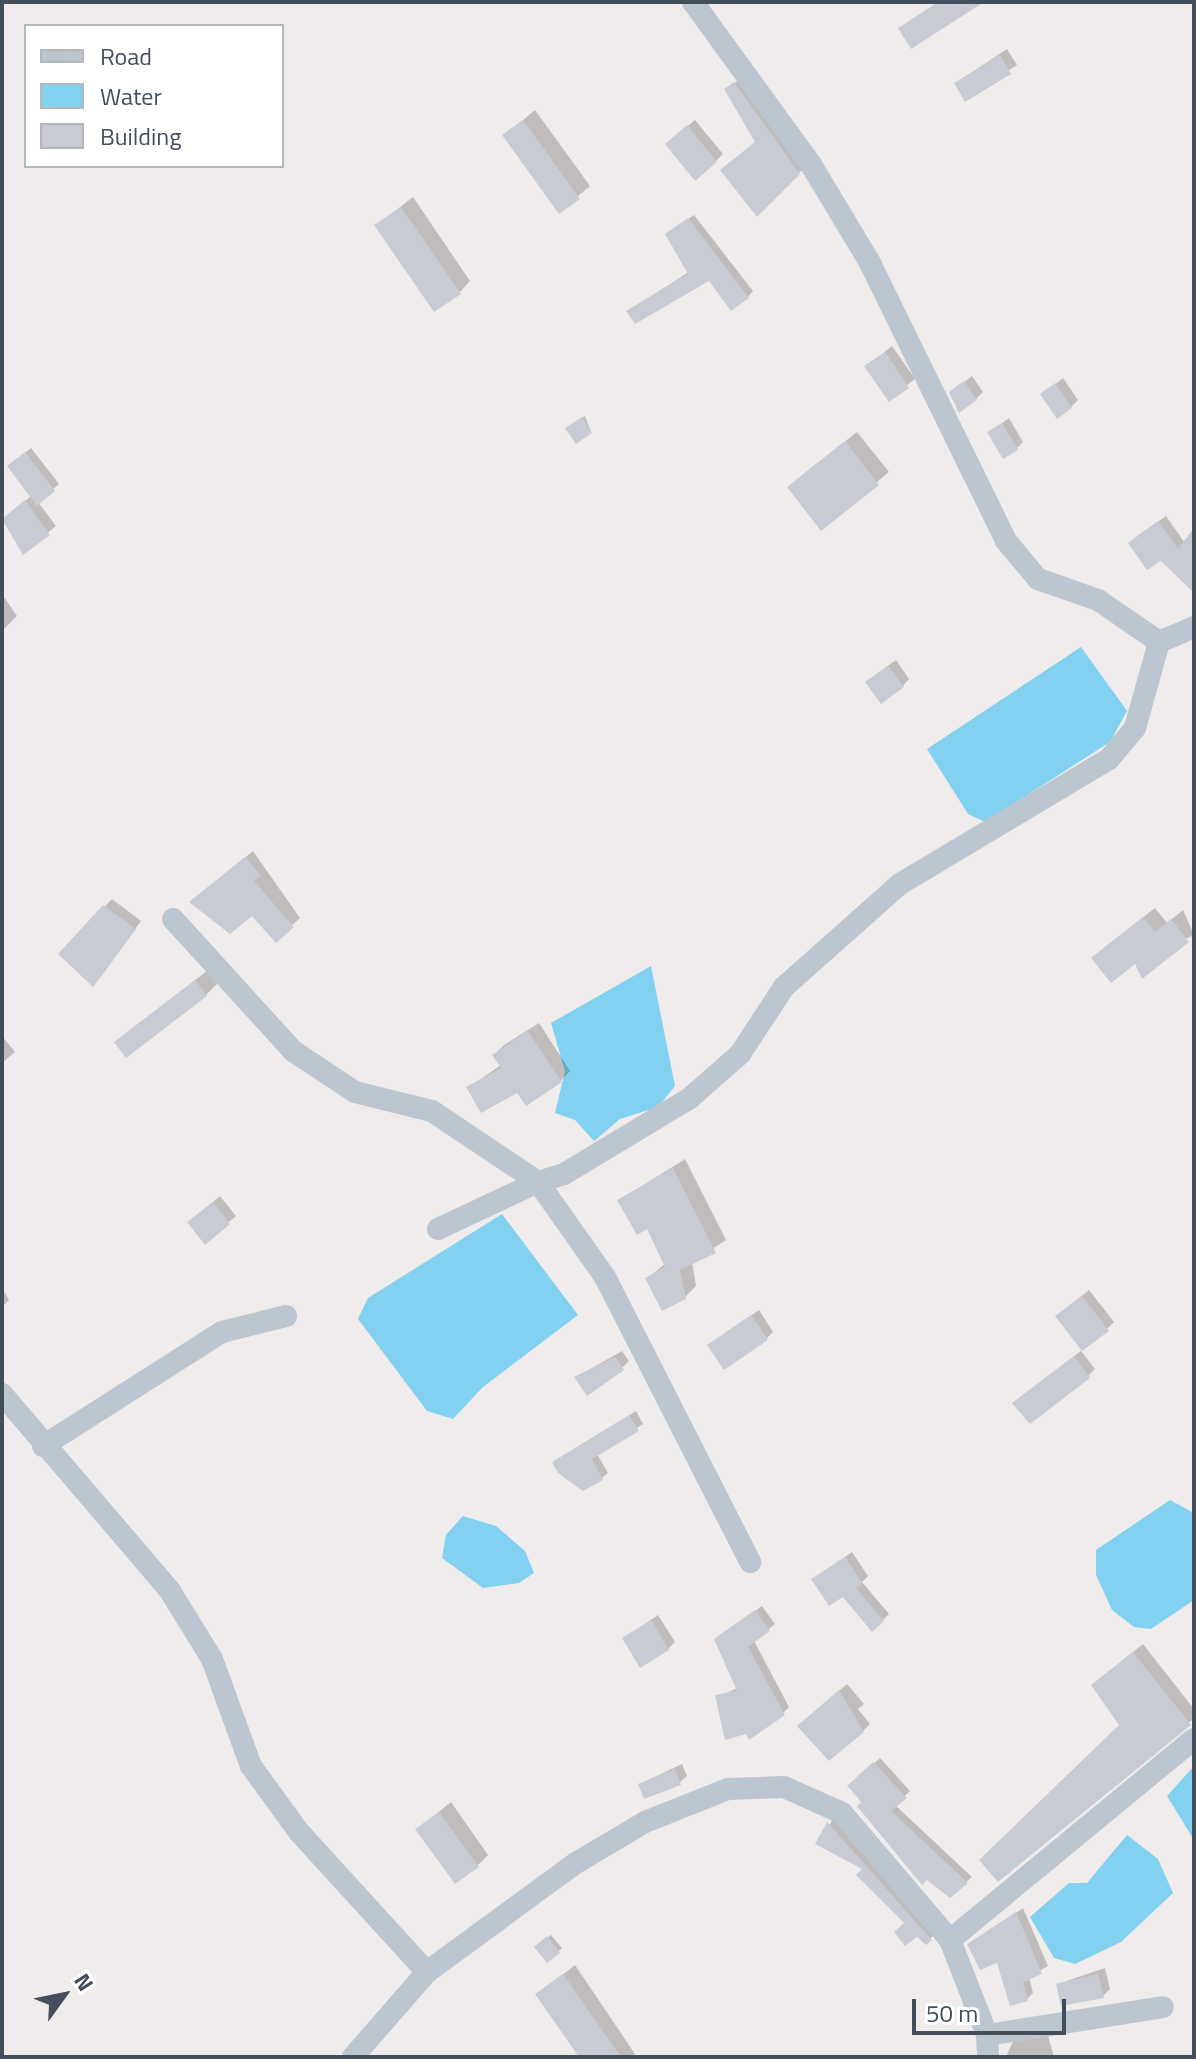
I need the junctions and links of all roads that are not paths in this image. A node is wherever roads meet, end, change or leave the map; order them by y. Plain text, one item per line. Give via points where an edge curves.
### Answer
1 (693, 2) edge
2 (1194, 627) edge
3 (1159, 642) junction
4 (173, 919) dead end
5 (538, 1182) junction
6 (438, 1229) dead end
7 (286, 1316) dead end
8 (2, 1394) edge
9 (43, 1446) junction
10 (750, 1562) dead end
11 (1194, 1739) edge
12 (950, 1940) junction
13 (427, 1972) junction
14 (1163, 2007) dead end
15 (988, 2046) edge
16 (353, 2057) edge

1 - 3 street via 810,163 870,263 1006,541 1038,579 1098,600
2 - 3 street
3 - 5 street via 1135,728 1109,759 900,884 784,987 740,1054 690,1098 564,1174
4 - 5 street via 293,1051 355,1092 432,1111
5 - 6 street
5 - 10 street via 605,1277
7 - 9 street via 222,1332
8 - 9 street
9 - 13 street via 170,1591 212,1659 251,1766 299,1832
11 - 12 street
12 - 13 street via 842,1813 784,1787 728,1789 645,1822 576,1863
12 - 15 street
13 - 16 street
14 - 15 street

